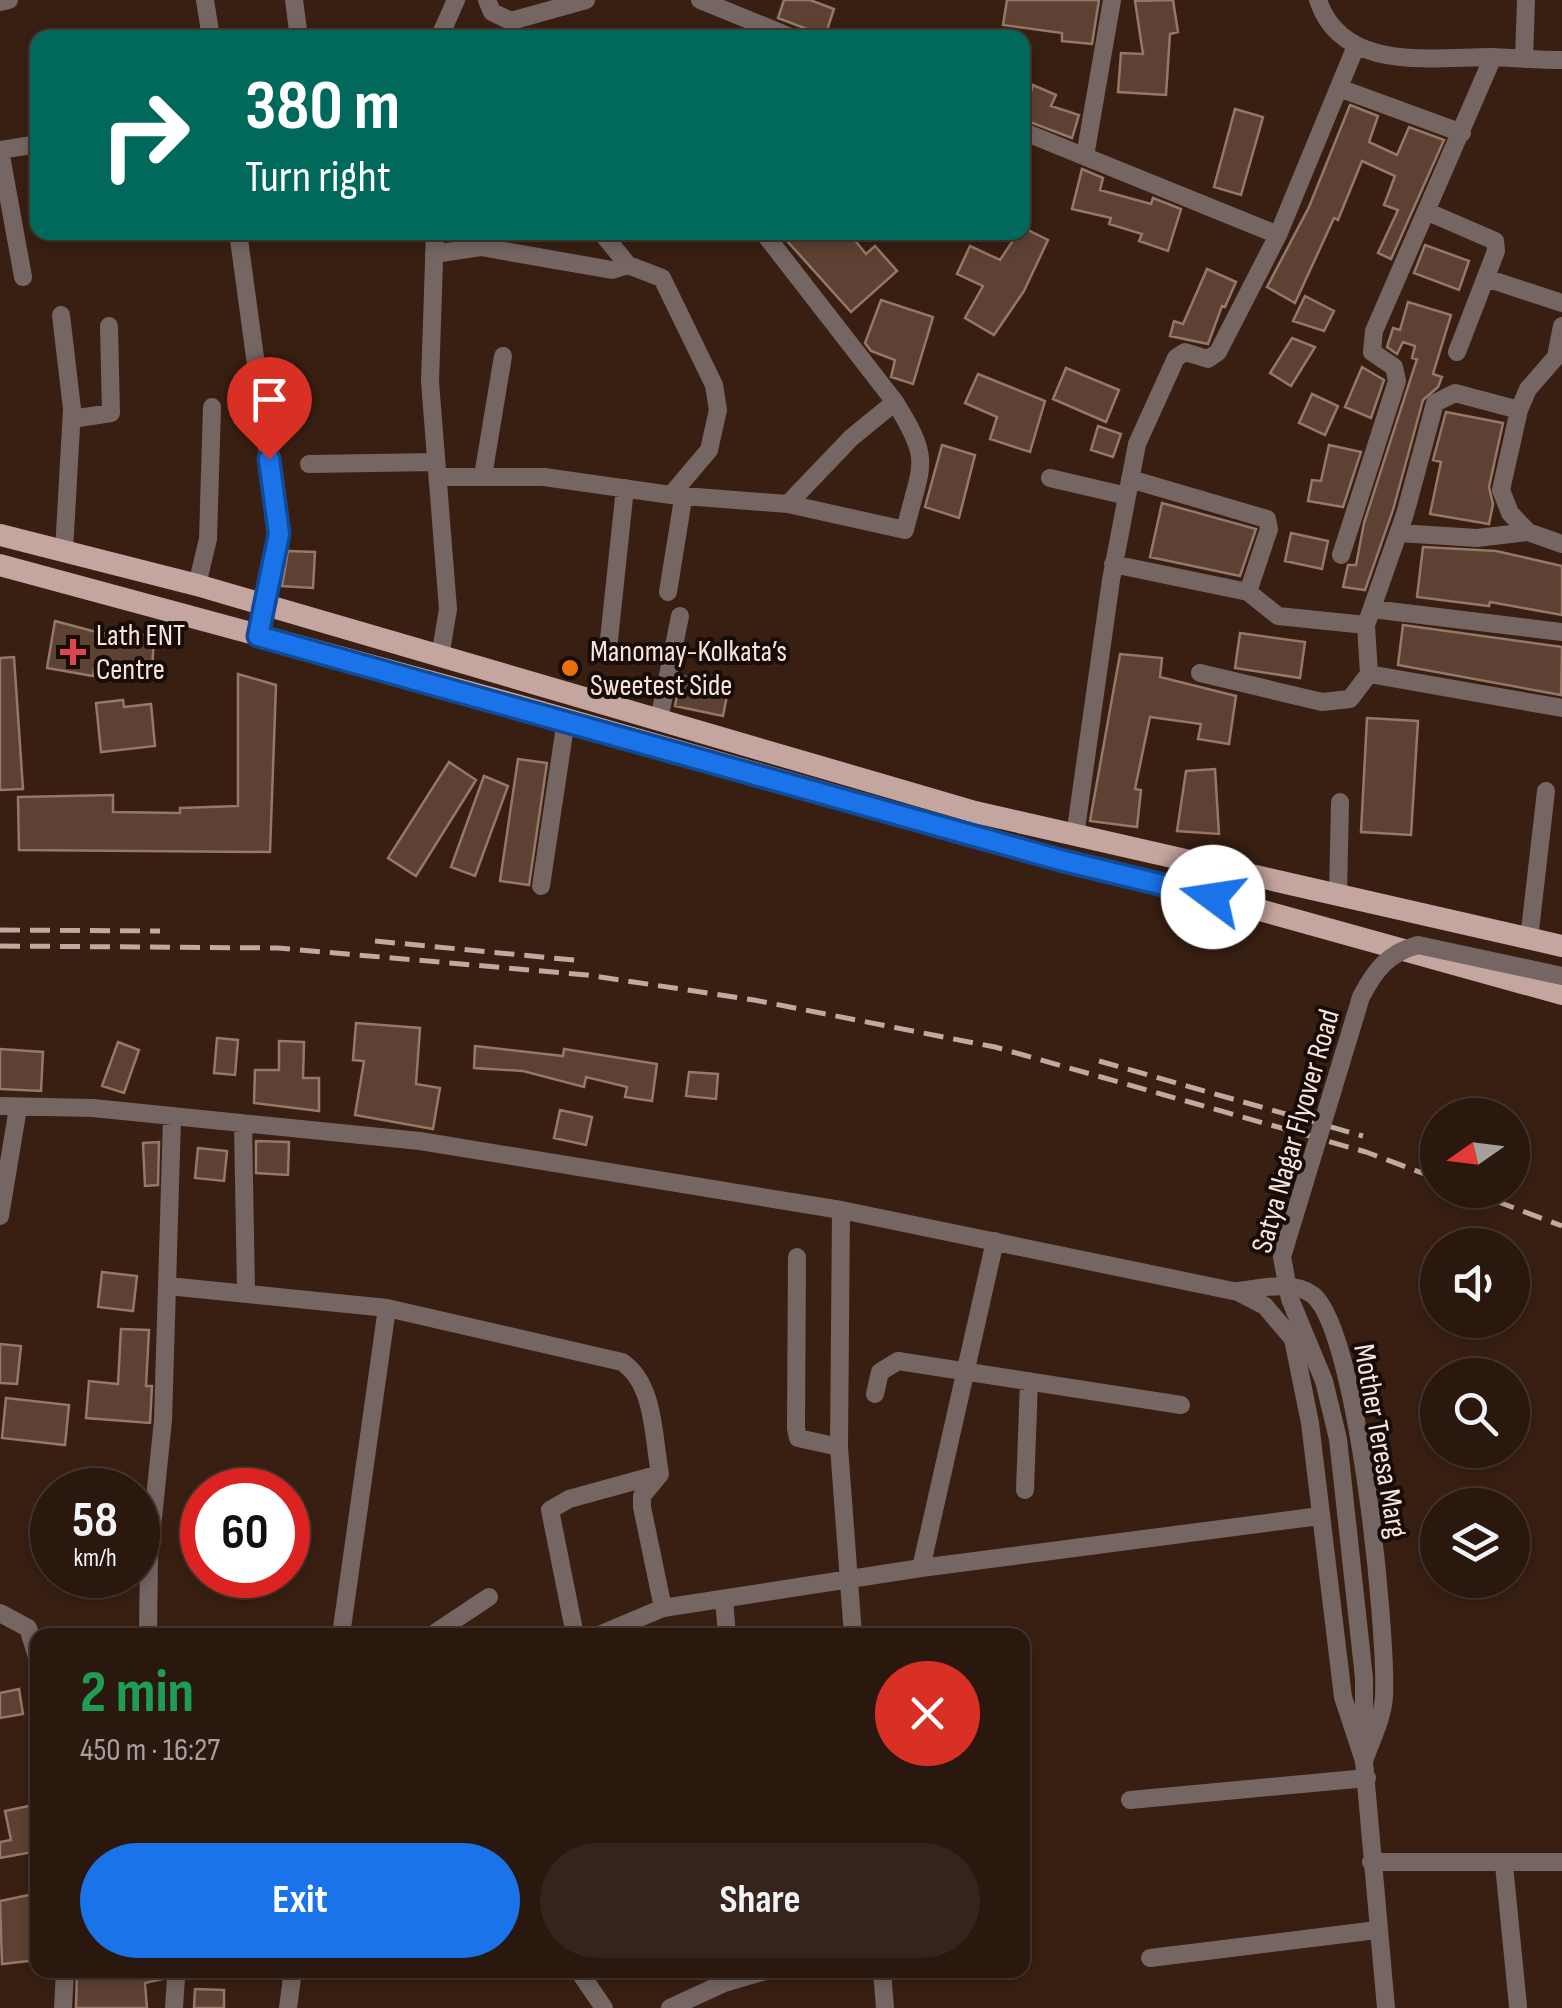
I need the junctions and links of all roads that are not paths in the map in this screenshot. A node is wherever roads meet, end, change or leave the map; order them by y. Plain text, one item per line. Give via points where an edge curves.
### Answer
1 (9, 0) edge
2 (205, 0) edge
3 (294, 0) edge
4 (456, 0) edge
5 (487, 0) edge
6 (586, 0) edge
7 (700, 0) edge
8 (1112, 0) edge
9 (1318, 0) edge
10 (1526, 0) edge
11 (0, 2) edge
12 (209, 30) edge
13 (298, 30) edge
14 (443, 30) edge
15 (773, 30) edge
16 (1356, 46) junction
17 (1493, 57) junction
18 (1524, 59) junction
19 (1562, 60) edge
20 (1339, 88) junction
21 (1462, 133) junction
22 (1030, 134) edge
23 (30, 145) edge
24 (0, 150) edge
25 (1084, 156) junction
26 (1428, 212) junction
27 (1278, 235) junction
28 (239, 240) edge
29 (435, 240) edge
30 (607, 240) edge
31 (769, 240) edge
32 (434, 254) junction
33 (628, 266) junction
34 (23, 277) dead end
35 (1486, 278) junction
36 (1562, 303) edge
37 (61, 315) dead end
38 (109, 326) dead end
39 (1562, 326) edge
40 (1457, 352) dead end
41 (503, 356) dead end
42 (1557, 365) edge
43 (895, 402) junction
44 (212, 407) dead end
45 (1519, 410) junction
46 (72, 419) junction
47 (310, 464) dead end
48 (437, 470) junction
49 (483, 476) junction
50 (1050, 478) dead end
51 (1128, 487) junction
52 (625, 488) junction
53 (677, 497) junction
54 (788, 504) junction
55 (1399, 532) junction
56 (1528, 532) junction
57 (0, 535) edge
58 (1562, 544) edge
59 (64, 551) junction
60 (1341, 555) dead end
61 (1113, 564) junction
62 (0, 565) edge
63 (198, 585) junction
64 (668, 592) dead end
65 (1248, 592) junction
66 (268, 605) junction
67 (680, 616) dead end
68 (1369, 617) junction
69 (1562, 632) edge
70 (258, 636) junction
71 (608, 649) dead end
72 (440, 657) junction
73 (1200, 673) dead end
74 (1369, 674) junction
75 (1562, 708) edge
76 (566, 720) junction
77 (659, 720) junction
78 (1546, 791) dead end
79 (1340, 802) dead end
80 (1075, 836) junction
81 (1219, 870) junction
82 (542, 886) dead end
83 (1338, 896) junction
84 (1213, 897) junction
85 (1529, 938) junction
86 (1562, 946) edge
87 (1562, 976) edge
88 (1562, 994) edge
89 (9, 1107) edge
90 (172, 1118) junction
91 (244, 1123) junction
92 (840, 1210) junction
93 (0, 1216) edge
94 (995, 1241) junction
95 (797, 1257) dead end
96 (168, 1286) junction
97 (246, 1291) junction
98 (1238, 1292) junction
99 (387, 1308) junction
100 (966, 1372) junction
101 (1029, 1381) junction
102 (876, 1394) dead end
103 (1181, 1404) dead end
104 (839, 1447) junction
105 (660, 1474) junction
106 (1026, 1490) dead end
107 (1320, 1516) junction
108 (921, 1568) junction
109 (848, 1579) junction
110 (489, 1596) dead end
111 (724, 1600) junction
112 (663, 1608) junction
113 (0, 1614) edge
114 (148, 1628) edge
115 (342, 1628) edge
116 (442, 1628) edge
117 (574, 1628) edge
118 (615, 1628) edge
119 (727, 1628) edge
120 (852, 1628) edge
121 (30, 1634) edge
122 (1364, 1678) joint
123 (1366, 1770) junction
124 (1130, 1800) dead end
125 (1371, 1862) junction
126 (1562, 1862) edge
127 (1504, 1865) junction
128 (1378, 1930) junction
129 (1150, 1958) dead end
130 (65, 1978) edge
131 (176, 1978) dead end
132 (293, 1978) edge
133 (583, 1978) edge
134 (741, 1978) edge
135 (883, 1978) edge
136 (1518, 2006) edge
137 (64, 2008) edge
138 (174, 2008) edge
139 (288, 2008) edge
140 (604, 2008) edge
141 (670, 2008) edge
142 (886, 2008) edge
143 (1386, 2008) edge

1 - 11 street
2 - 12 street
3 - 13 street
4 - 14 street
5 - 6 street via 492,12 510,21
7 - 15 street
8 - 25 street
9 - 16 street via 1332,26
10 - 18 street
16 - 17 street via 1394,57
16 - 20 street
17 - 18 street
17 - 21 street
18 - 19 street
20 - 21 street
20 - 27 street
21 - 26 street
22 - 25 street
23 - 24 street
24 - 34 street
25 - 27 street
26 - 35 street via 1495,241
26 - 60 street via 1370,343 1394,367 1397,381
27 - 51 street via 1218,352 1208,359 1185,352 1176,358 1137,444
28 - 66 street via 279,534
29 - 32 street
30 - 33 street
31 - 43 street
32 - 33 street via 481,246 612,270
32 - 48 street via 428,336
33 - 53 street via 662,278 714,385 718,410 709,450
35 - 36 street
35 - 40 street
37 - 46 street
38 - 46 street via 112,413
39 - 42 street
41 - 49 street
42 - 45 street via 1528,388
43 - 54 street
43 - 54 street via 923,458 905,530
44 - 63 street via 208,540
45 - 55 street via 1455,394 1436,404
45 - 56 street via 1501,490 1510,514
46 - 59 street
47 - 48 street
48 - 49 street
48 - 72 street via 448,609
49 - 52 street
50 - 51 street
51 - 61 street
51 - 65 street via 1267,519
52 - 53 street
52 - 71 street
53 - 54 street
53 - 64 street
55 - 56 street via 1477,538
55 - 68 street
56 - 58 street
57 - 59 main road
59 - 63 main road
61 - 65 street
61 - 80 street
62 - 70 main road
63 - 66 main road
65 - 68 street via 1278,616
66 - 70 street
66 - 72 main road
67 - 77 street
68 - 69 street
68 - 74 street
70 - 76 main road
72 - 77 main road
73 - 74 street via 1339,702 1360,692
74 - 75 street
76 - 82 street
76 - 84 main road
77 - 80 main road
78 - 85 street
79 - 83 street
80 - 81 main road
81 - 83 main road
81 - 84 main road
83 - 85 main road
84 - 88 main road
85 - 86 main road
87 - 122 street, Satya Nagar Flyover Road, bridge via 1418,945 1396,951 1360,997 1298,1196 1282,1257 1284,1280 1324,1380 1338,1440
89 - 90 street
89 - 93 street
90 - 91 street
90 - 96 street
91 - 92 street via 420,1141
91 - 97 street
92 - 94 street
92 - 104 street
94 - 98 street
94 - 100 street
95 - 104 street via 798,1438
96 - 97 street
96 - 114 street
97 - 99 street
98 - 107 street, Mother Teresa Marg via 1265,1306 1293,1339
98 - 123 street, Mother Teresa Marg via 1310,1292 1324,1306 1337,1342 1360,1444 1381,1638 1384,1699
99 - 105 street via 622,1362 644,1387
99 - 115 street
100 - 101 street
100 - 102 street via 898,1362 880,1372
100 - 108 street
101 - 103 street
101 - 106 street
104 - 109 street
105 - 112 street via 642,1496 642,1507
105 - 117 street via 550,1510
107 - 108 street
107 - 123 street, Mother Teresa Marg via 1343,1697
108 - 109 street
109 - 111 street
109 - 120 street
110 - 116 street
111 - 112 street
111 - 119 street
112 - 118 street
113 - 121 street
122 - 123 street, Mother Teresa Marg
123 - 124 street
123 - 125 street, Mother Teresa Marg
125 - 127 street
125 - 128 street, Mother Teresa Marg
126 - 127 street
127 - 136 street
128 - 129 street
128 - 143 street, Mother Teresa Marg
130 - 137 street
131 - 138 street
132 - 139 street
133 - 140 street
134 - 141 street
135 - 142 street

